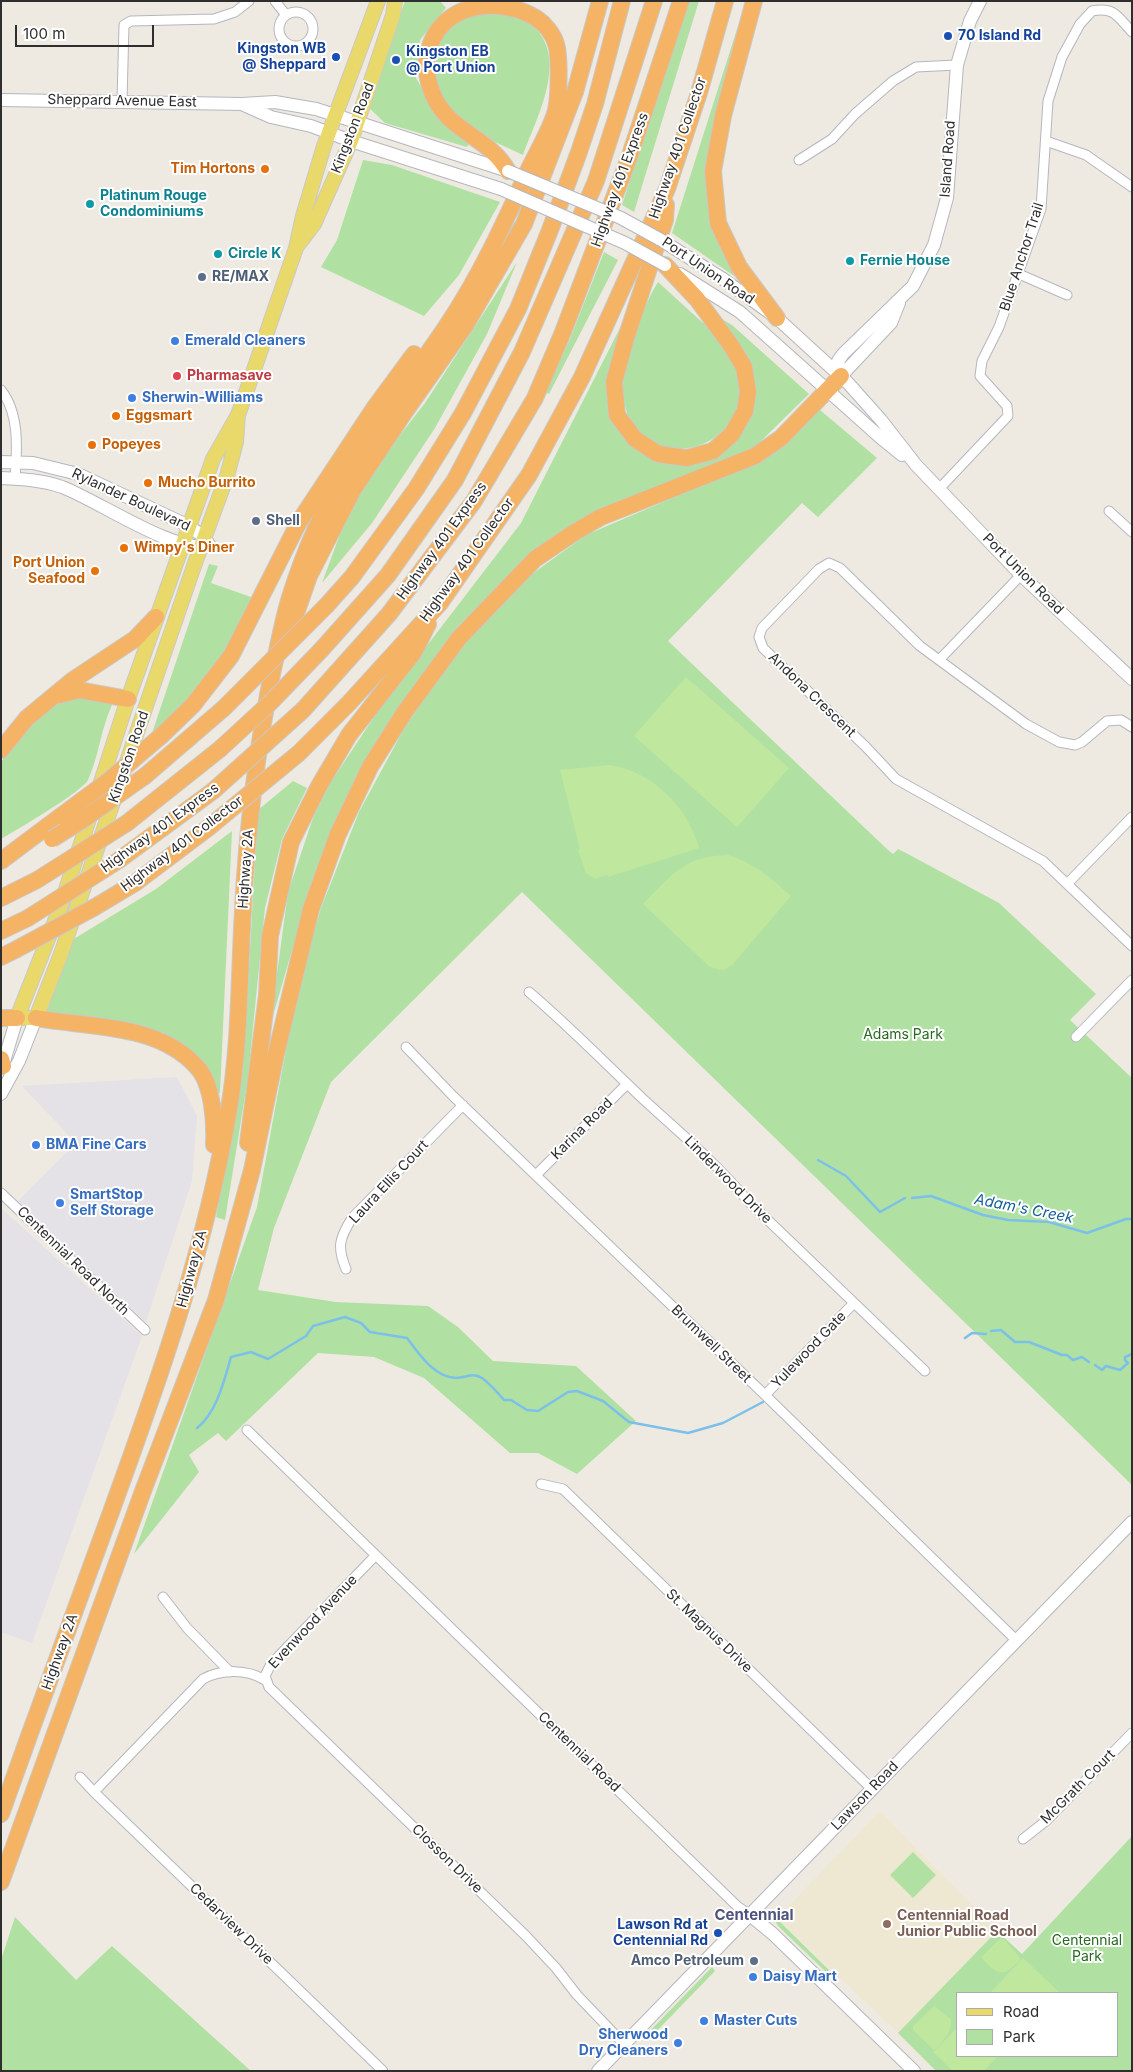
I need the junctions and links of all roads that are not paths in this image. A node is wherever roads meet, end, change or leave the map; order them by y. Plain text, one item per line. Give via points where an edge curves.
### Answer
1 (249, 1) edge
2 (275, 1) edge
3 (378, 1) edge
4 (395, 1) edge
5 (600, 1) edge
6 (622, 1) edge
7 (654, 1) edge
8 (681, 1) edge
9 (725, 1) edge
10 (754, 1) edge
11 (980, 1) edge
12 (286, 15) junction
13 (1131, 30) edge
14 (957, 65) junction
15 (1, 100) edge
16 (122, 101) junction
17 (242, 104) junction
18 (335, 115) junction
19 (357, 123) junction
20 (328, 133) junction
21 (351, 141) junction
22 (1046, 142) junction
23 (799, 160) dead end
24 (508, 171) junction
25 (1130, 181) edge
26 (667, 189) junction
27 (500, 234) junction
28 (296, 248) junction
29 (665, 265) junction
30 (1019, 274) junction
31 (1067, 295) dead end
32 (777, 318) junction
33 (841, 376) junction
34 (1, 390) edge
35 (828, 391) junction
36 (238, 415) junction
37 (1, 462) edge
38 (16, 462) junction
39 (916, 465) junction
40 (1, 478) edge
41 (15, 479) junction
42 (939, 489) junction
43 (1109, 511) dead end
44 (189, 526) junction
45 (1132, 532) edge
46 (202, 543) junction
47 (182, 545) junction
48 (1021, 575) junction
49 (440, 603) junction
50 (156, 618) junction
51 (940, 659) junction
52 (1132, 680) edge
53 (52, 696) junction
54 (267, 698) junction
55 (128, 699) junction
56 (147, 704) junction
57 (1132, 727) edge
58 (1, 750) edge
59 (1132, 818) edge
60 (1, 860) edge
61 (1, 870) edge
62 (1068, 883) junction
63 (1, 898) edge
64 (1, 931) edge
65 (1132, 946) edge
66 (8, 954) edge
67 (1132, 980) edge
68 (529, 992) dead end
69 (9, 1018) edge
70 (36, 1018) junction
71 (1076, 1037) dead end
72 (406, 1047) dead end
73 (2, 1066) edge
74 (627, 1084) junction
75 (1, 1094) edge
76 (463, 1104) junction
77 (536, 1174) junction
78 (1, 1192) edge
79 (209, 1204) junction
80 (346, 1269) dead end
81 (216, 1300) junction
82 (853, 1304) junction
83 (145, 1330) dead end
84 (925, 1371) dead end
85 (765, 1395) junction
86 (247, 1430) dead end
87 (541, 1484) dead end
88 (1132, 1522) edge
89 (375, 1556) junction
90 (163, 1597) dead end
91 (1016, 1640) junction
92 (230, 1672) junction
93 (265, 1680) junction
94 (1132, 1733) edge
95 (80, 1777) dead end
96 (872, 1789) junction
97 (94, 1792) junction
98 (1, 1814) edge
99 (1023, 1839) dead end
100 (1, 1882) edge
101 (750, 1915) junction
102 (624, 2044) junction
103 (383, 2071) edge
104 (598, 2071) edge
105 (914, 2071) edge

1 - 16 street via 235,12 214,19 131,20 124,26
2 - 12 street
3 - 18 main road, Kingston Road
4 - 19 main road, Kingston Road
5 - 54 highway via 575,92 524,224 465,326 353,490 309,576
6 - 61 highway, bridge via 580,152 518,308 463,414 416,488 352,577 224,708 145,776 84,819
7 - 63 highway, Highway 401 Express, bridge via 596,181 522,352 455,480 388,575 270,703 220,749 126,822 37,880
8 - 64 highway, Highway 401 Express, bridge via 626,166 570,314 534,398 474,502 390,614 303,710 213,791 119,860 28,918
9 - 26 highway, Highway 401 Collector
10 - 32 highway via 713,171 718,223 739,267
11 - 14 main road, Island Road via 970,21
12 - 12 street via 279,24 279,36 287,44 304,45 313,32 311,20 303,13
13 - 22 street, Blue Anchor Trail via 1114,13 1105,9 1092,10 1080,24 1062,57 1048,101
14 - 23 street via 916,67 893,81 832,139
14 - 33 main road, Island Road via 947,198 934,245 913,286 899,301 891,323
15 - 16 main road, Sheppard Avenue East
16 - 17 main road, Sheppard Avenue East
17 - 18 main road, Sheppard Avenue East via 275,102
17 - 20 main road, Sheppard Avenue East via 272,117
18 - 19 main road, Port Union Road
18 - 20 main road, Kingston Road
19 - 21 main road, Kingston Road
19 - 24 main road, Port Union Road
20 - 21 main road, Port Union Road
20 - 28 main road, Kingston Road
21 - 28 main road, Kingston Road via 314,224
21 - 29 main road, Port Union Road, bridge via 502,189 625,243
22 - 25 street via 1086,155
22 - 30 street, Blue Anchor Trail via 1041,209
24 - 27 highway via 501,158 447,118 438,105 427,75 431,42 440,27 455,14 481,4 504,3 526,11 544,24 556,42 556,110
24 - 32 main road, Port Union Road, bridge via 621,218 724,279
26 - 29 highway via 665,220 614,382 618,415 635,439 658,454 688,458 713,451 732,434 745,411 748,392 744,366 720,329
26 - 49 highway, Highway 401 Collector via 582,377 533,467
27 - 54 highway via 450,321 361,450 324,511 291,594
27 - 60 highway, bridge via 375,407 299,522 231,656 192,706 107,782
28 - 36 main road, Kingston Road
29 - 35 main road, Port Union Road via 740,312
30 - 31 street
30 - 42 street, Blue Anchor Trail via 982,361 980,376 1007,406 1008,416
32 - 33 main road, Port Union Road
33 - 35 highway
33 - 39 main road, Port Union Road
34 - 38 street via 6,395 15,424
35 - 39 main road, Port Union Road
35 - 81 highway via 781,438 756,456 601,517 535,559 459,638 404,713 370,767 338,834 310,909 252,1170
36 - 44 main road, Kingston Road via 213,459
36 - 46 main road, Kingston Road via 236,442 227,476
37 - 38 main road, Rylander Boulevard
38 - 41 street
38 - 44 main road, Rylander Boulevard via 78,474
39 - 42 main road, Port Union Road
40 - 41 main road, Rylander Boulevard
41 - 47 main road, Rylander Boulevard via 45,482 67,489
42 - 48 main road, Port Union Road
43 - 45 street
44 - 46 main road, Rylander Boulevard
44 - 47 main road, Kingston Road
46 - 47 main road, Rylander Boulevard
46 - 56 main road, Kingston Road
47 - 50 main road, Kingston Road
48 - 51 street
48 - 52 main road, Port Union Road
49 - 66 highway, Highway 401 Collector, bridge via 299,753 208,828 135,883
49 - 81 highway via 414,652 349,735 318,786 291,842 270,936 267,995 244,1178
50 - 53 highway via 135,639
50 - 55 main road, Kingston Road
51 - 57 street, Andona Crescent via 1026,724 1065,744 1082,742 1107,721 1121,720
51 - 62 street, Andona Crescent via 920,646 840,568 829,563 819,569 762,628 759,637 763,648 896,779 1043,860
53 - 55 highway via 79,690
53 - 58 highway via 27,718
54 - 79 highway, Highway 2A via 249,821 239,1013 230,1104
55 - 56 main road
55 - 69 main road, Kingston Road via 59,911
56 - 70 main road, Kingston Road
59 - 62 street
62 - 65 street, Andona Crescent
67 - 71 street
68 - 74 street, Linderwood Drive via 567,1024
69 - 70 main road
69 - 73 main road, Kingston Road
70 - 75 main road, Kingston Road
70 - 79 highway via 143,1033 175,1049 198,1068 208,1089 214,1123
72 - 76 street, Brumwell Street
74 - 77 street, Karina Road
74 - 82 street, Linderwood Drive via 730,1179 747,1200
76 - 77 street, Brumwell Street
76 - 80 street, Laura Ellis Court via 352,1218 345,1228 339,1252
77 - 85 street, Brumwell Street
78 - 83 street, Centennial Road North
79 - 98 highway, Highway 2A via 189,1284 158,1384
81 - 100 highway, Highway 2A
82 - 84 street, Linderwood Drive
82 - 85 street, Yulewood Gate
85 - 91 street, Brumwell Street
86 - 89 street, Centennial Road
87 - 96 street, St. Magnus Drive via 563,1490
88 - 91 main road, Lawson Road
89 - 93 street, Evenwood Avenue via 281,1653 266,1672
89 - 101 street, Centennial Road
90 - 92 street via 187,1628
91 - 96 main road, Lawson Road
92 - 93 street, Evenwood Avenue via 251,1674
92 - 97 street, Evenwood Avenue via 220,1672 203,1679
93 - 102 street, Closson Drive via 526,1936 576,1995
94 - 99 street, McGrath Court via 1047,1820
95 - 97 street, Cedarview Drive
96 - 101 main road, Lawson Road
97 - 103 street, Cedarview Drive
101 - 102 main road, Lawson Road
101 - 105 main road, Centennial Road
102 - 104 main road, Lawson Road

